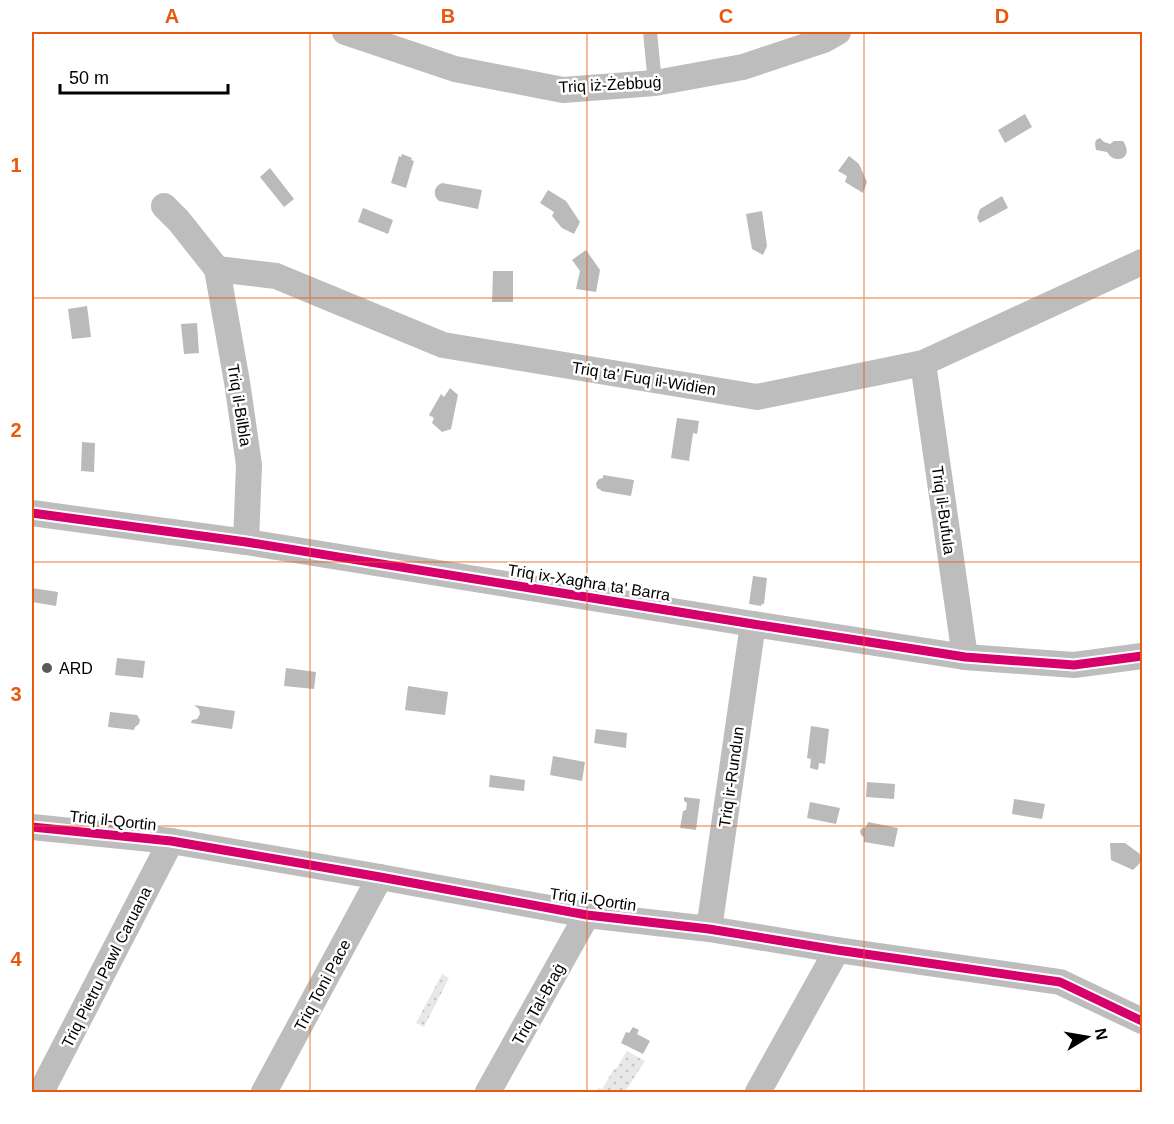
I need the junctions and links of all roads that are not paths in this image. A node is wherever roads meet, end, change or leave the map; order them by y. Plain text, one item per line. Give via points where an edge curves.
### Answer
1 (345, 32) edge
2 (650, 32) edge
3 (838, 32) edge
4 (655, 83) junction
5 (164, 206) dead end
6 (1143, 262) edge
7 (217, 269) junction
8 (923, 363) junction
9 (32, 513) edge
10 (246, 542) junction
11 (753, 624) junction
12 (1143, 656) edge
13 (965, 657) junction
14 (32, 827) edge
15 (171, 841) junction
16 (380, 877) junction
17 (587, 915) junction
18 (709, 929) junction
19 (837, 950) junction
20 (1143, 1021) edge
21 (41, 1092) edge
22 (264, 1092) edge
23 (488, 1092) edge
24 (758, 1092) edge

1 - 4 street, Triq iż-Żebbuġ via 455,69 563,90
2 - 4 lane
3 - 4 street, Triq iż-Żebbuġ via 743,67
5 - 7 street
6 - 8 street, Triq ta' Fuq il-Widien
7 - 8 street, Triq ta' Fuq il-Widien via 276,276 443,345 757,397
7 - 10 street, Triq il-Bilbla via 249,465
8 - 13 street, Triq il-Bufula
9 - 10 street, Triq ix-Xagħra ta' Barra
10 - 11 street, Triq ix-Xagħra ta' Barra
11 - 13 street, Triq ix-Xagħra ta' Barra
11 - 18 street, Triq ir-Rundun
12 - 13 street, Triq ix-Xagħra ta' Barra via 1074,665
14 - 15 street, Triq il-Qortin
15 - 16 street, Triq il-Qortin
15 - 21 street, Triq Pietru Pawl Caruana
16 - 17 street, Triq il-Qortin
16 - 22 street, Triq Toni Pace
17 - 18 street, Triq il-Qortin
17 - 23 street, Triq Tal-Braġ
18 - 19 street, Triq il-Qortin
19 - 20 street, Triq il-Qortin via 1060,982
19 - 24 street

